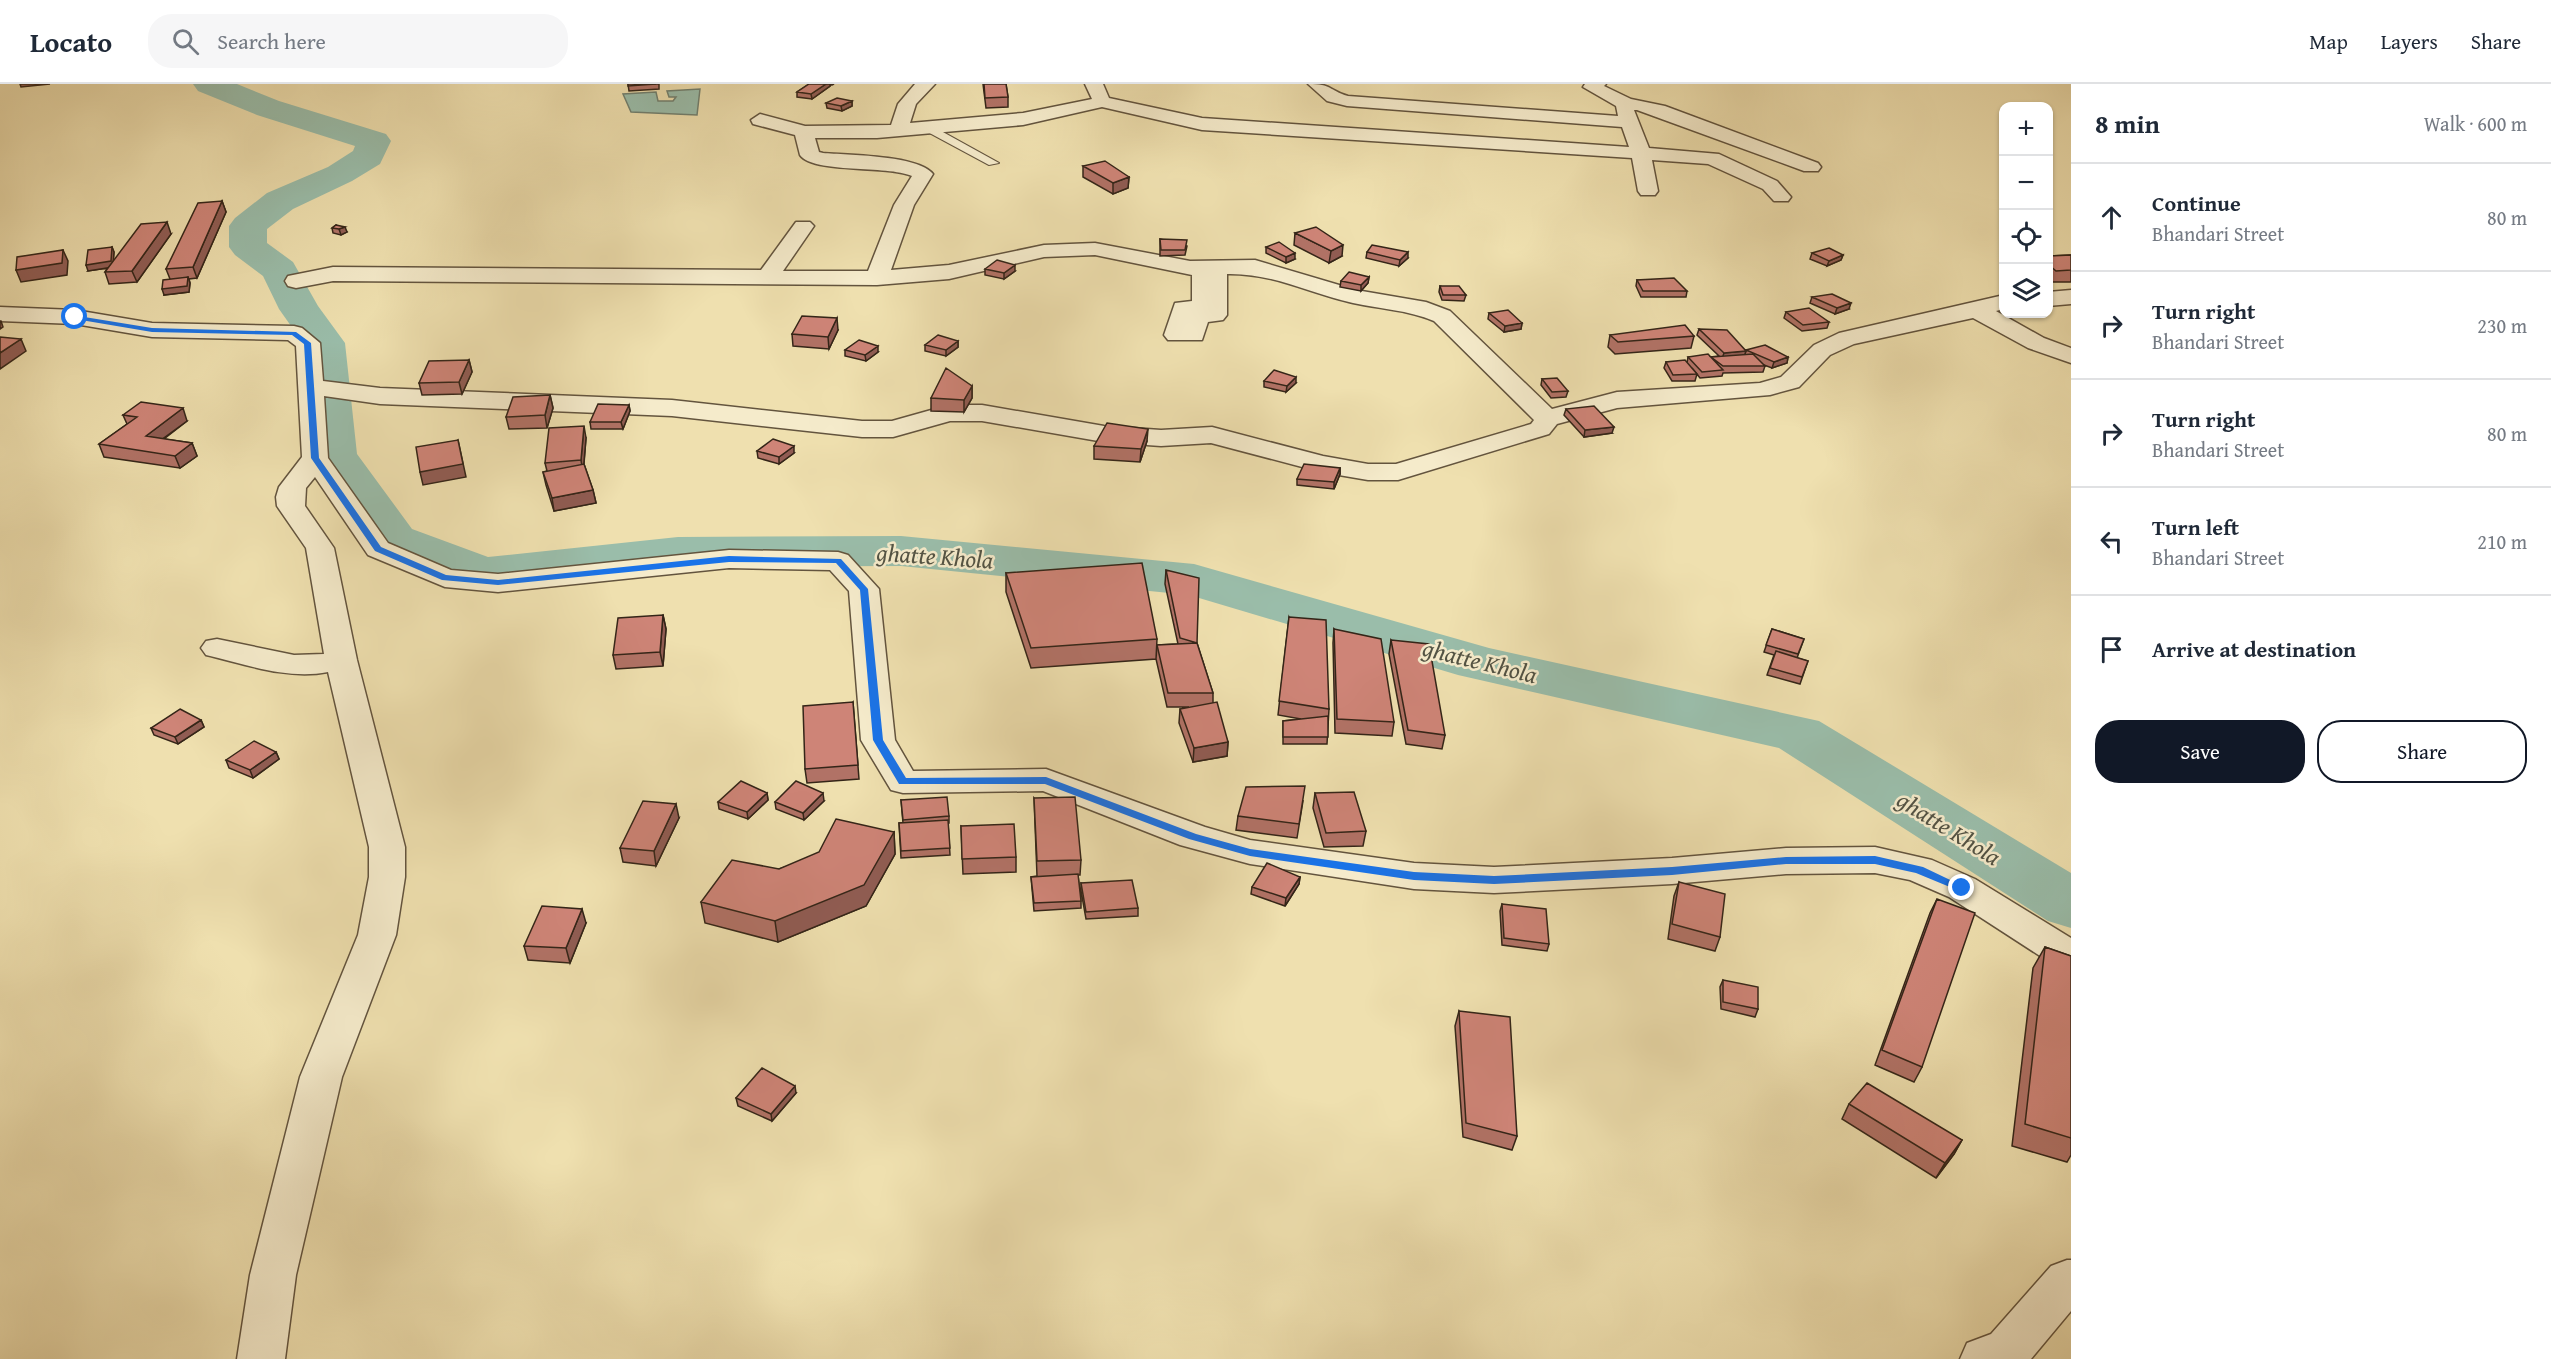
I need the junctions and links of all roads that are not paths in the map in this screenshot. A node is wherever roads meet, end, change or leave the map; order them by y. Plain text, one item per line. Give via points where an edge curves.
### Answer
1 (926, 84) edge
2 (1094, 84) edge
3 (1317, 84) edge
4 (1347, 84) edge
5 (1597, 84) edge
6 (1444, 90) dead end
7 (1661, 90) dead end
8 (1382, 93) junction
9 (1102, 102) junction
10 (1422, 105) junction
11 (1633, 110) junction
12 (760, 120) dead end
13 (928, 128) junction
14 (900, 130) junction
15 (804, 132) junction
16 (1641, 153) junction
17 (993, 163) dead end
18 (1811, 167) dead end
19 (1648, 191) dead end
20 (1781, 197) dead end
21 (803, 226) dead end
22 (768, 277) junction
23 (877, 278) junction
24 (296, 281) dead end
25 (2071, 297) edge
26 (2053, 299) edge
27 (1999, 303) edge
28 (1974, 309) junction
29 (0, 314) edge
30 (2071, 356) edge
31 (310, 387) junction
32 (1548, 420) junction
33 (315, 458) junction
34 (217, 648) dead end
35 (341, 660) junction
36 (2071, 957) edge
37 (2071, 1281) edge
38 (261, 1359) edge
39 (1984, 1359) edge

1 - 14 street via 912,95 902,114
2 - 9 street
3 - 10 street via 1333,97 1347,101
4 - 8 street
5 - 11 street via 1592,87
6 - 8 street
7 - 11 street via 1646,95
8 - 10 street
9 - 13 street via 1023,119
9 - 16 street via 1202,124
10 - 11 street
11 - 16 street
11 - 18 street
12 - 15 street
13 - 14 street
13 - 17 lane
14 - 15 street
15 - 23 street via 810,155 819,159 916,169 922,174 904,205
16 - 19 street
16 - 20 street via 1712,158 1770,185
21 - 22 street
22 - 23 street
22 - 24 street via 333,274
23 - 32 street via 949,272 1017,255 1073,249 1095,249 1210,268 1255,267 1279,272 1353,296 1426,309 1442,316
25 - 26 street
27 - 28 street
28 - 30 street via 2036,343
28 - 32 street via 1846,338 1822,350 1790,382 1750,391 1617,400 1569,410
29 - 31 street via 75,317 152,330 294,333 308,343
31 - 32 street via 380,396 672,408 862,429 893,429 949,413 982,413 1104,434 1161,438 1212,435 1321,464 1368,472 1398,472 1540,429
31 - 33 street
33 - 35 street via 293,487 291,506 320,548
33 - 36 street via 378,549 445,578 498,582 729,559 838,561 864,589 878,740 903,782 1046,780 1192,836 1250,852 1414,876 1494,880 1786,861 1875,860 1919,869 1962,888
34 - 35 street via 296,666
35 - 38 street via 387,847 387,877 376,935 321,1077 273,1275
37 - 39 street via 2008,1350

